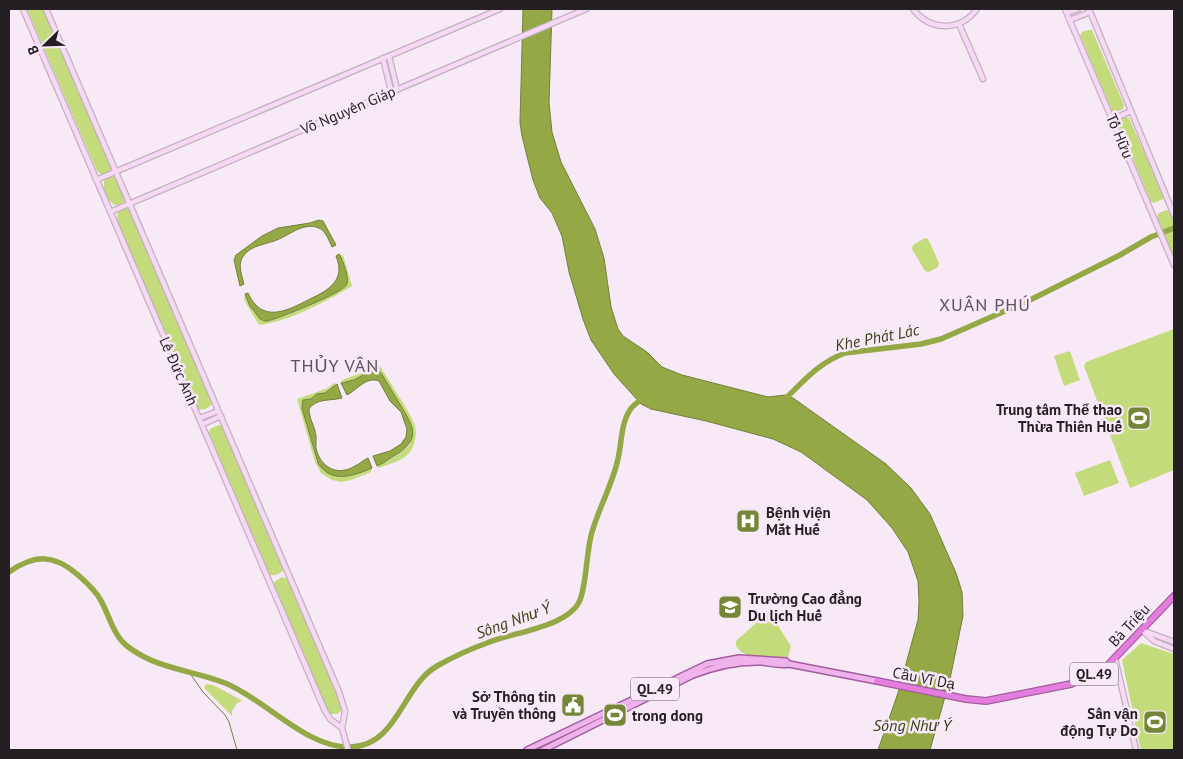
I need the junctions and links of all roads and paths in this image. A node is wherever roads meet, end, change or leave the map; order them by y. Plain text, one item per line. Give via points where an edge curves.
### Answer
1 (23, 9) edge
2 (46, 9) edge
3 (500, 9) edge
4 (586, 9) edge
5 (912, 9) edge
6 (977, 9) edge
7 (1078, 9) edge
8 (1089, 10) edge
9 (1066, 11) edge
10 (1070, 20) junction
11 (959, 24) junction
12 (389, 56) junction
13 (383, 58) junction
14 (983, 79) dead end
15 (397, 89) junction
16 (391, 91) junction
17 (1131, 111) junction
18 (1113, 118) junction
19 (116, 172) junction
20 (96, 180) junction
21 (129, 203) junction
22 (110, 212) junction
23 (1174, 215) edge
24 (1174, 265) edge
25 (218, 411) junction
26 (221, 416) junction
27 (200, 418) junction
28 (203, 424) junction
29 (1174, 596) edge
30 (1142, 630) junction
31 (1174, 642) edge
32 (1174, 649) edge
33 (1115, 658) junction
34 (789, 664) junction
35 (877, 681) joint
36 (966, 699) joint
37 (342, 728) junction
38 (348, 750) edge
39 (526, 750) edge
40 (543, 750) edge
41 (1136, 750) edge

1 - 20 street, Lê Đức Anh
2 - 19 street, Lê Đức Anh
3 - 12 street
4 - 15 street, Võ Nguyên Giáp
5 - 11 street via 923,20 937,26
6 - 11 street
7 - 9 street
8 - 10 street
8 - 17 street, Tố Hữu
9 - 10 street, Tố Hữu
10 - 18 street, Tố Hữu
11 - 14 street
12 - 13 street
12 - 15 street
13 - 16 street
13 - 19 street
15 - 16 street, Võ Nguyên Giáp
16 - 21 street, Võ Nguyên Giáp
17 - 18 street
17 - 23 street, Tố Hữu
18 - 24 street, Tố Hữu
19 - 20 street
19 - 21 street, Lê Đức Anh
20 - 22 street, Lê Đức Anh
21 - 22 street, Võ Nguyên Giáp
21 - 25 street, Lê Đức Anh
22 - 27 street, Lê Đức Anh
25 - 26 street, Lê Đức Anh
25 - 27 street
26 - 28 street
26 - 37 street, Lê Đức Anh via 339,692 345,711
27 - 28 street, Lê Đức Anh
28 - 37 street, Lê Đức Anh via 325,711
29 - 30 highway, Bà Triệu / QL.49
30 - 31 street
30 - 32 street via 1154,641
30 - 33 highway, Bà Triệu / QL.49
33 - 36 highway, Bà Triệu / QL.49 via 1093,675 1070,684 986,701
33 - 41 street
34 - 35 main road, QL.49
34 - 39 main road, QL.49 via 786,661 739,658 707,664
34 - 40 main road, QL.49 via 740,662 715,666
35 - 36 highway, Cầu Vĩ Dạ / QL.49
37 - 38 street, Lê Đức Anh

